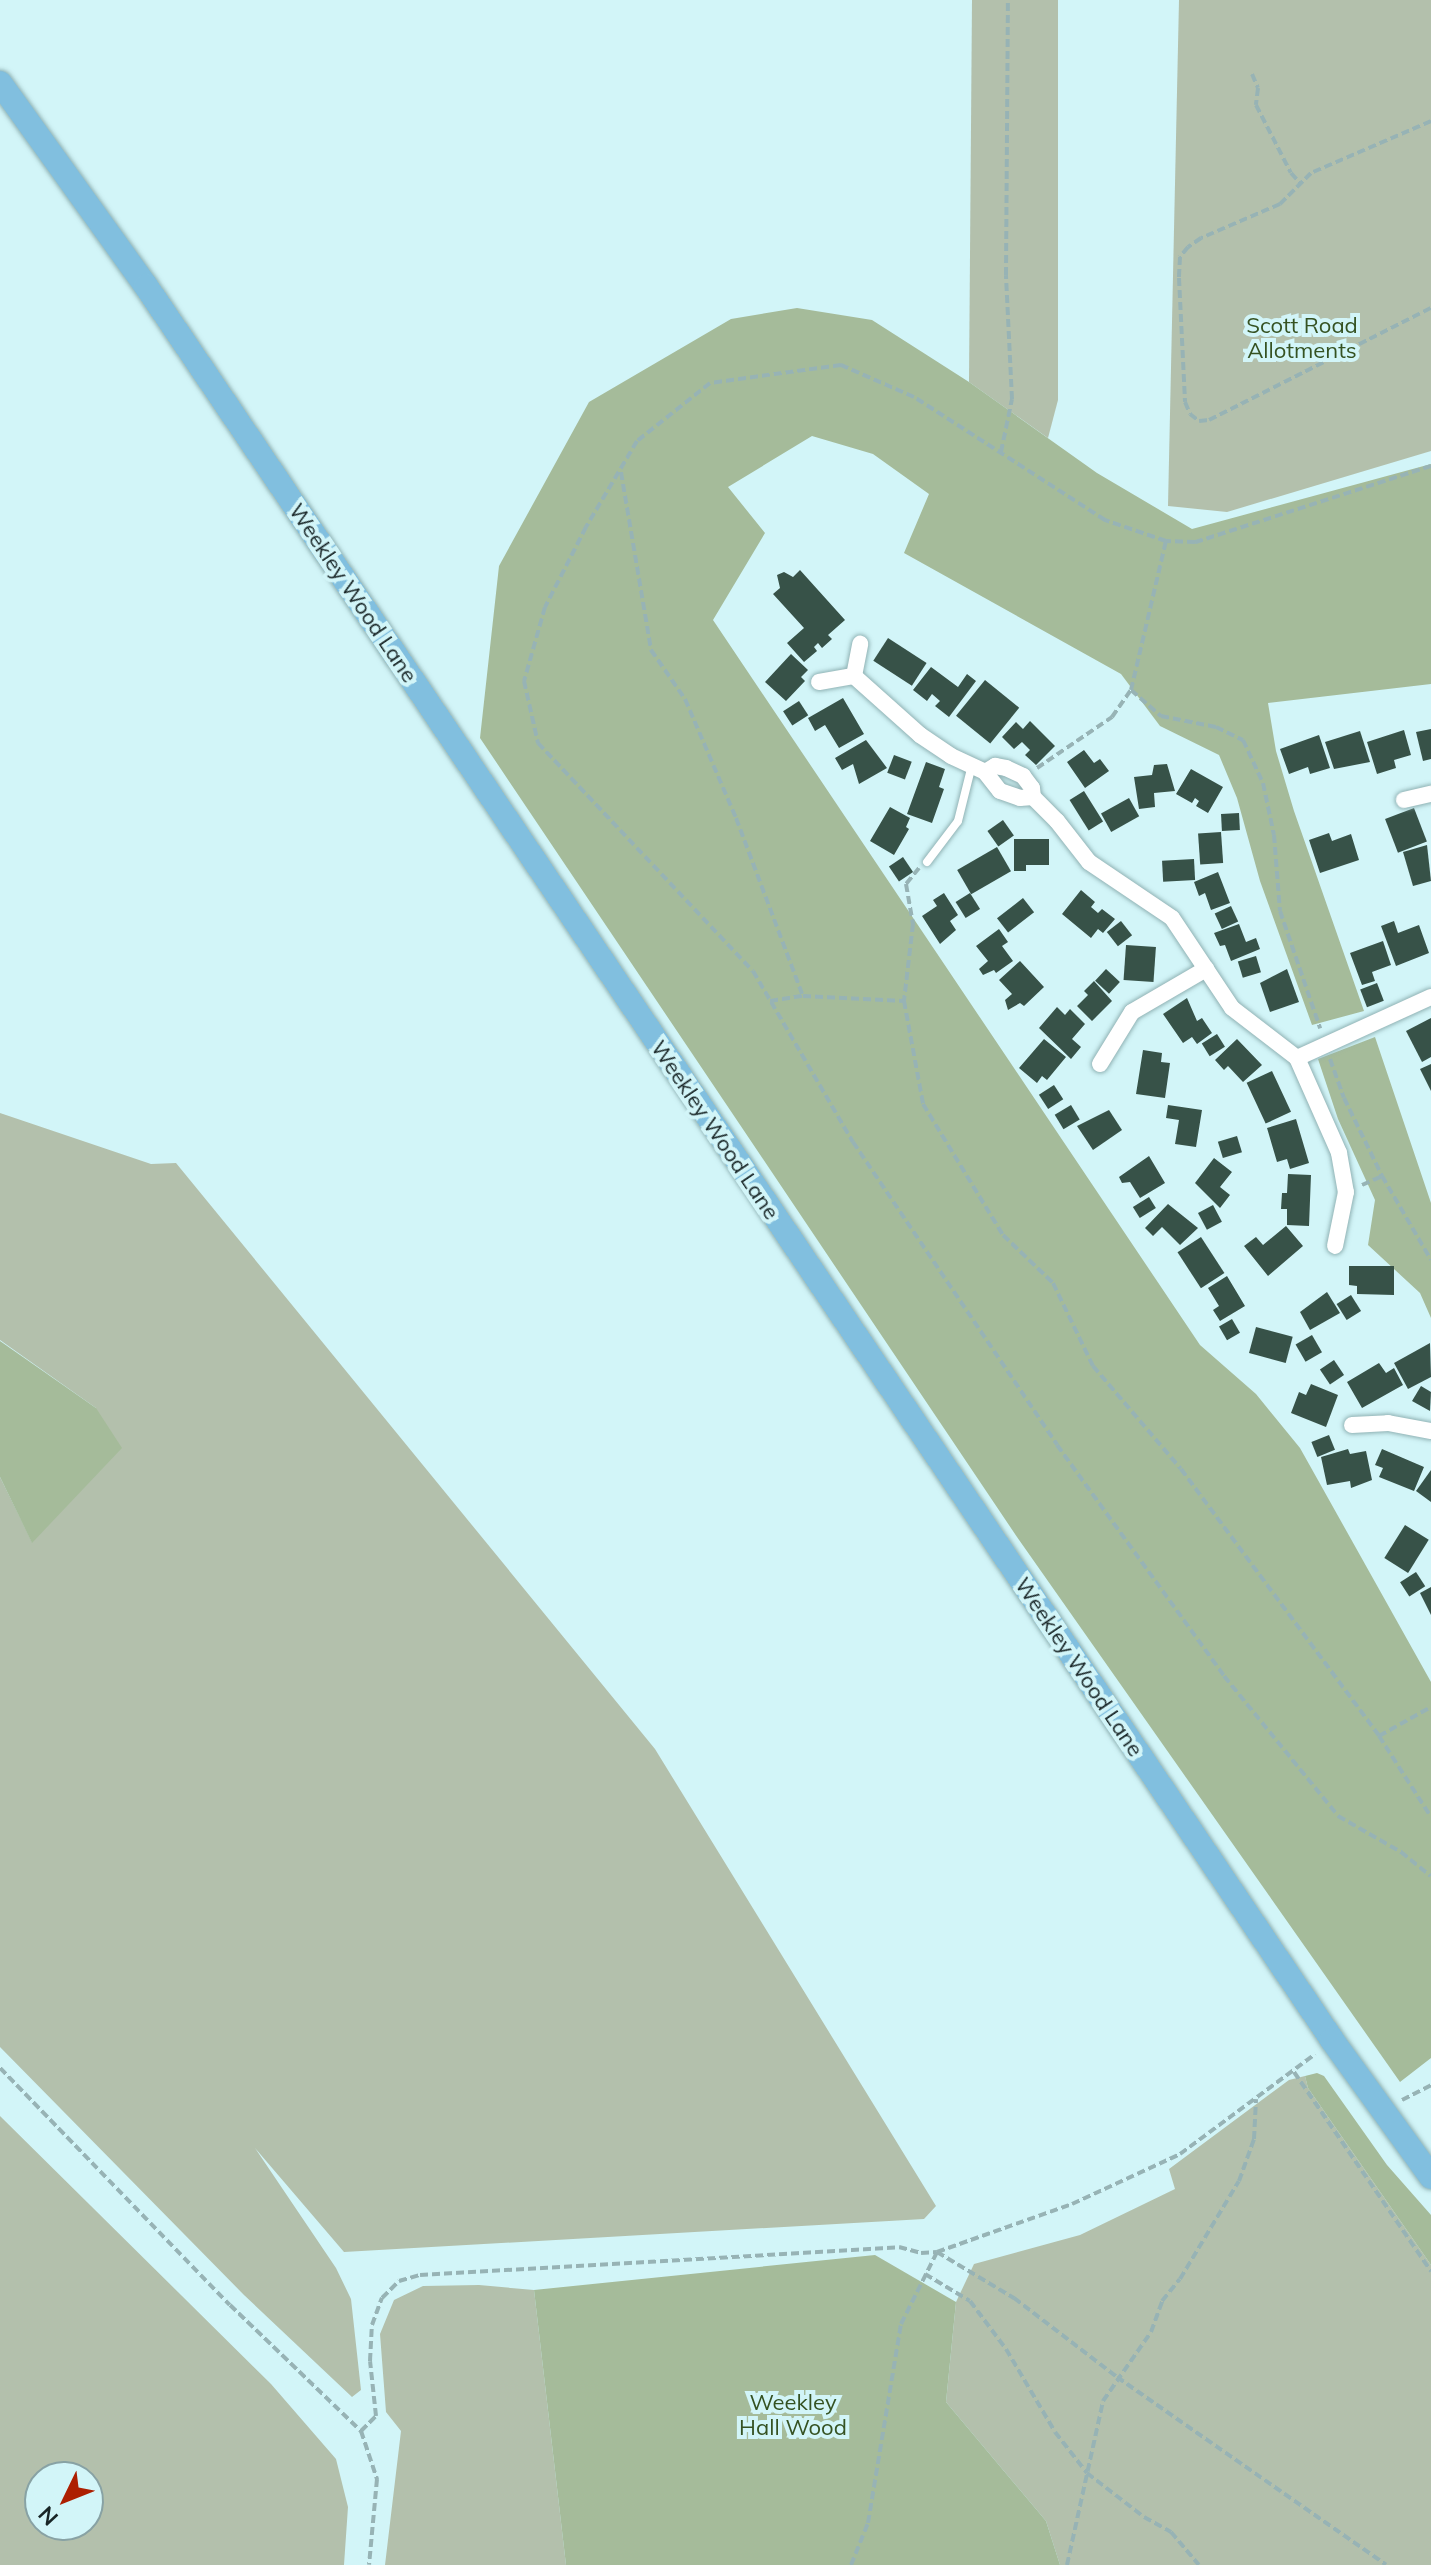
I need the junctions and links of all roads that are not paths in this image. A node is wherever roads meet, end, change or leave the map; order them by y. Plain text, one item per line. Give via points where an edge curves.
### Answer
1 (0, 83) edge
2 (860, 644) dead end
3 (854, 676) junction
4 (819, 682) dead end
5 (979, 768) junction
6 (1431, 794) edge
7 (1033, 797) junction
8 (1404, 800) dead end
9 (927, 862) road end
10 (1206, 969) junction
11 (1431, 997) edge
12 (1297, 1058) junction
13 (1100, 1064) dead end
14 (1335, 1246) dead end
15 (1352, 1425) dead end
16 (1431, 1431) edge
17 (1431, 2177) edge

1 - 17 main road, Weekley Wood Lane via 155,299 1332,2040
2 - 3 street
3 - 4 street
3 - 5 street via 920,735
5 - 7 street via 1008,795
5 - 7 street via 995,766 1023,776
5 - 9 lane via 958,821
6 - 8 street
7 - 10 street via 1089,862 1172,918
10 - 12 street via 1232,1008
10 - 13 street via 1132,1012
11 - 12 street
12 - 14 street via 1339,1153 1346,1192
15 - 16 street via 1388,1423

